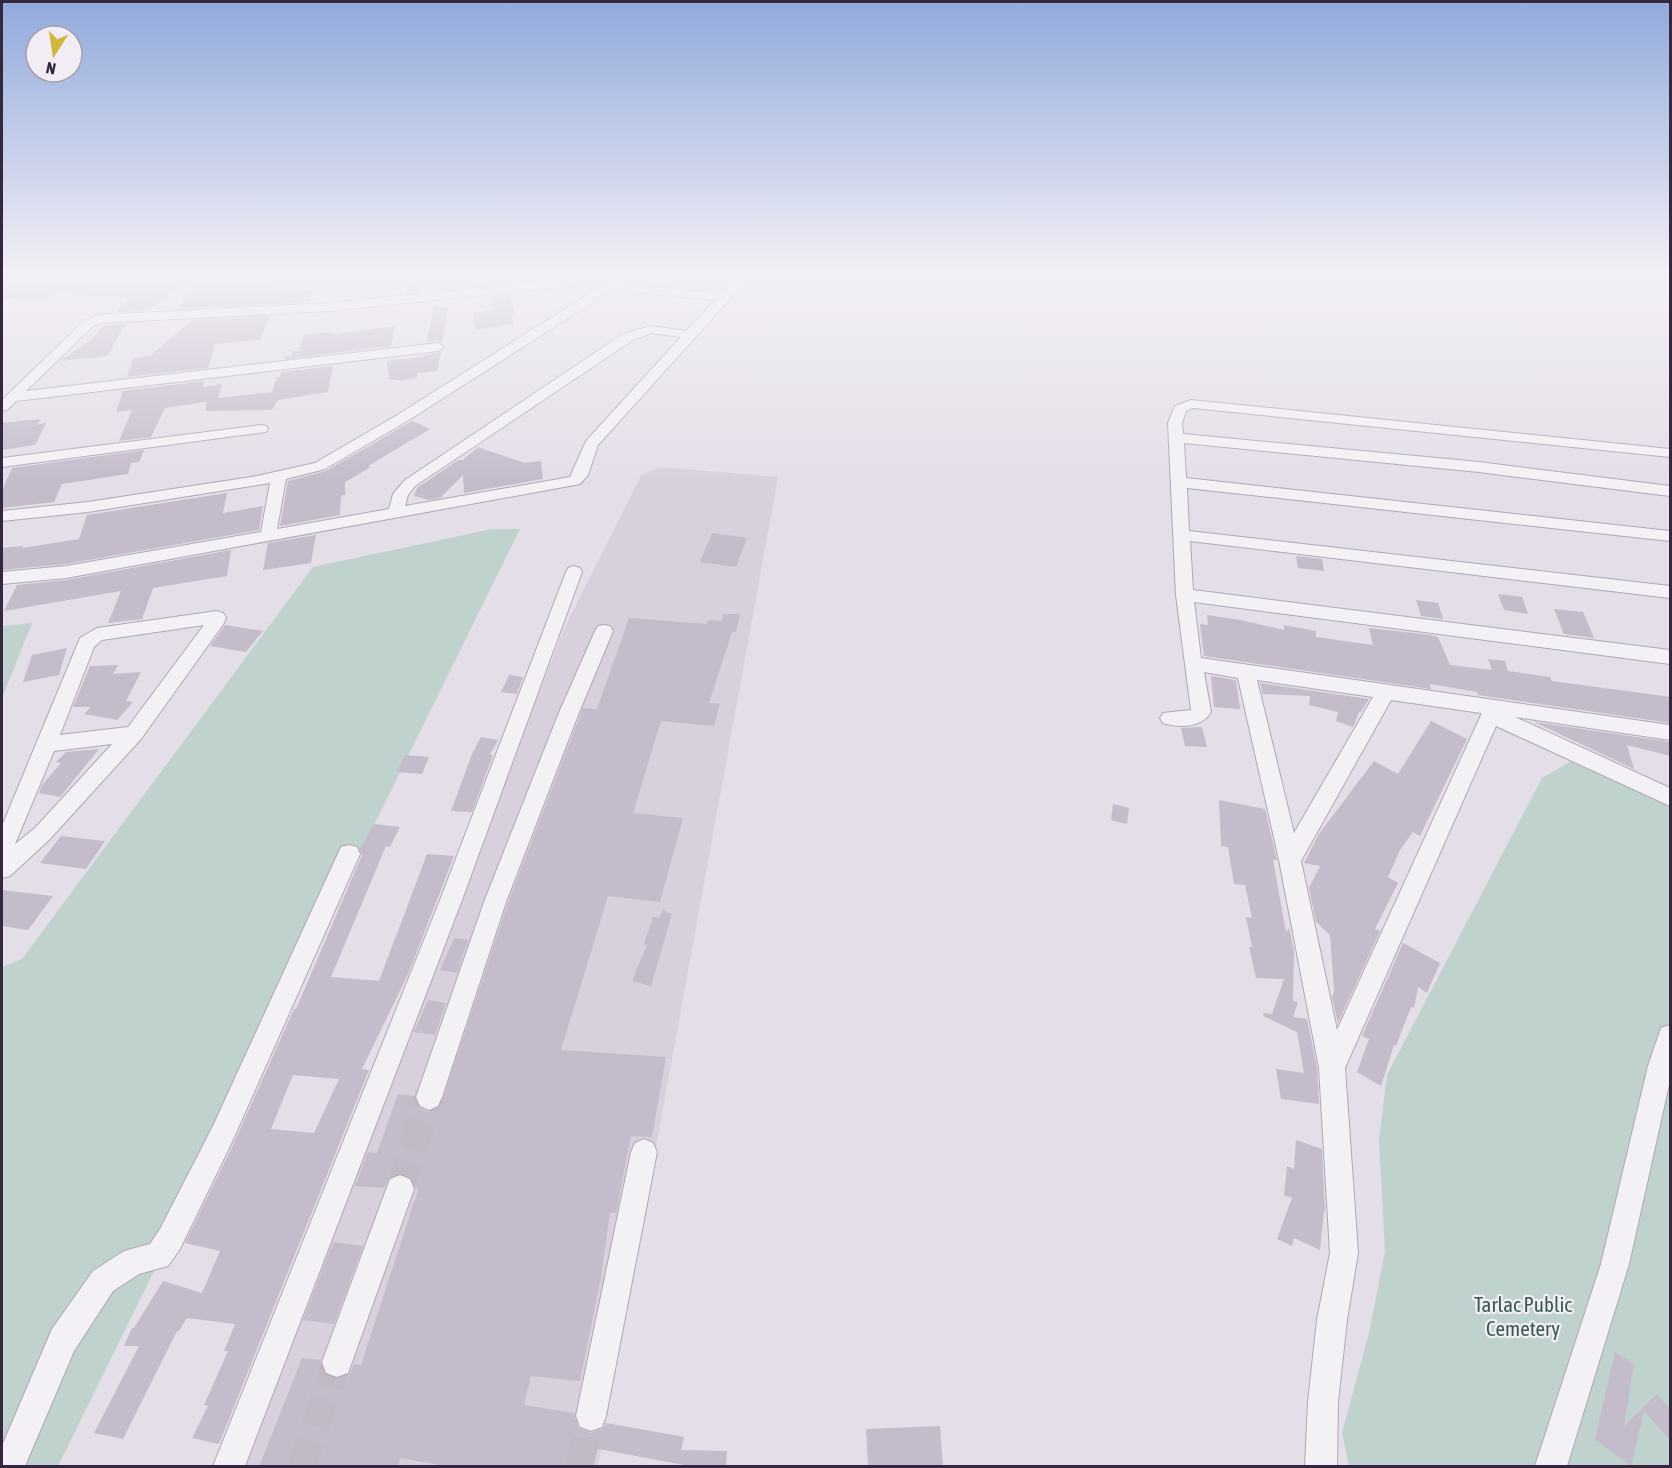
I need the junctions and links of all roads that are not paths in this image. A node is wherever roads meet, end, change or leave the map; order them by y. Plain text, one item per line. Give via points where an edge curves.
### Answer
1 (66, 345) edge
2 (518, 345) edge
3 (617, 345) edge
4 (681, 345) edge
5 (438, 347) dead end
6 (6, 402) edge
7 (261, 429) dead end
8 (1176, 438) junction
9 (1671, 453) edge
10 (2, 464) edge
11 (279, 476) junction
12 (1179, 482) junction
13 (1669, 493) edge
14 (395, 514) junction
15 (2, 516) edge
16 (1182, 535) junction
17 (1671, 536) edge
18 (268, 537) junction
19 (574, 572) dead end
20 (2, 578) edge
21 (1671, 592) edge
22 (1185, 595) junction
23 (604, 631) dead end
24 (1671, 657) edge
25 (1193, 664) junction
26 (1246, 672) junction
27 (1386, 692) junction
28 (1491, 711) junction
29 (1170, 718) dead end
30 (1671, 732) edge
31 (134, 734) junction
32 (47, 744) junction
33 (1671, 798) edge
34 (2, 850) edge
35 (349, 854) dead end
36 (1290, 860) junction
37 (2, 870) edge
38 (1671, 1037) edge
39 (1332, 1068) junction
40 (429, 1097) tunnel mouth
41 (644, 1152) dead end
42 (400, 1189) tunnel mouth
43 (338, 1362) tunnel mouth
44 (591, 1416) tunnel mouth
45 (9, 1467) edge
46 (229, 1467) edge
47 (1321, 1467) edge
48 (1551, 1467) edge

1 - 6 street
2 - 11 street via 320,466
3 - 14 street via 410,483 401,494
4 - 14 street via 591,444 575,480
5 - 6 street
7 - 10 street
8 - 9 street via 1175,423 1180,409 1191,404
8 - 12 street
8 - 13 street via 1479,467
11 - 15 street via 88,507
11 - 18 street
12 - 16 street
12 - 17 street
14 - 18 street
16 - 21 street
16 - 22 street
18 - 20 street via 66,572
19 - 46 street via 443,922
22 - 24 street
22 - 25 street
23 - 40 street via 495,902
25 - 26 street
25 - 29 street via 1201,712 1192,718
26 - 27 street
26 - 36 street
27 - 28 street
27 - 36 street
28 - 30 street
28 - 33 street
28 - 39 street
31 - 32 street
31 - 32 street via 217,617 90,638
31 - 37 street via 42,834
32 - 34 street
35 - 45 street via 222,1136 170,1239 158,1256 134,1261 103,1281 63,1340
36 - 39 street
38 - 48 street via 1616,1264
39 - 47 street via 1344,1253 1328,1355
41 - 44 street
42 - 43 street

